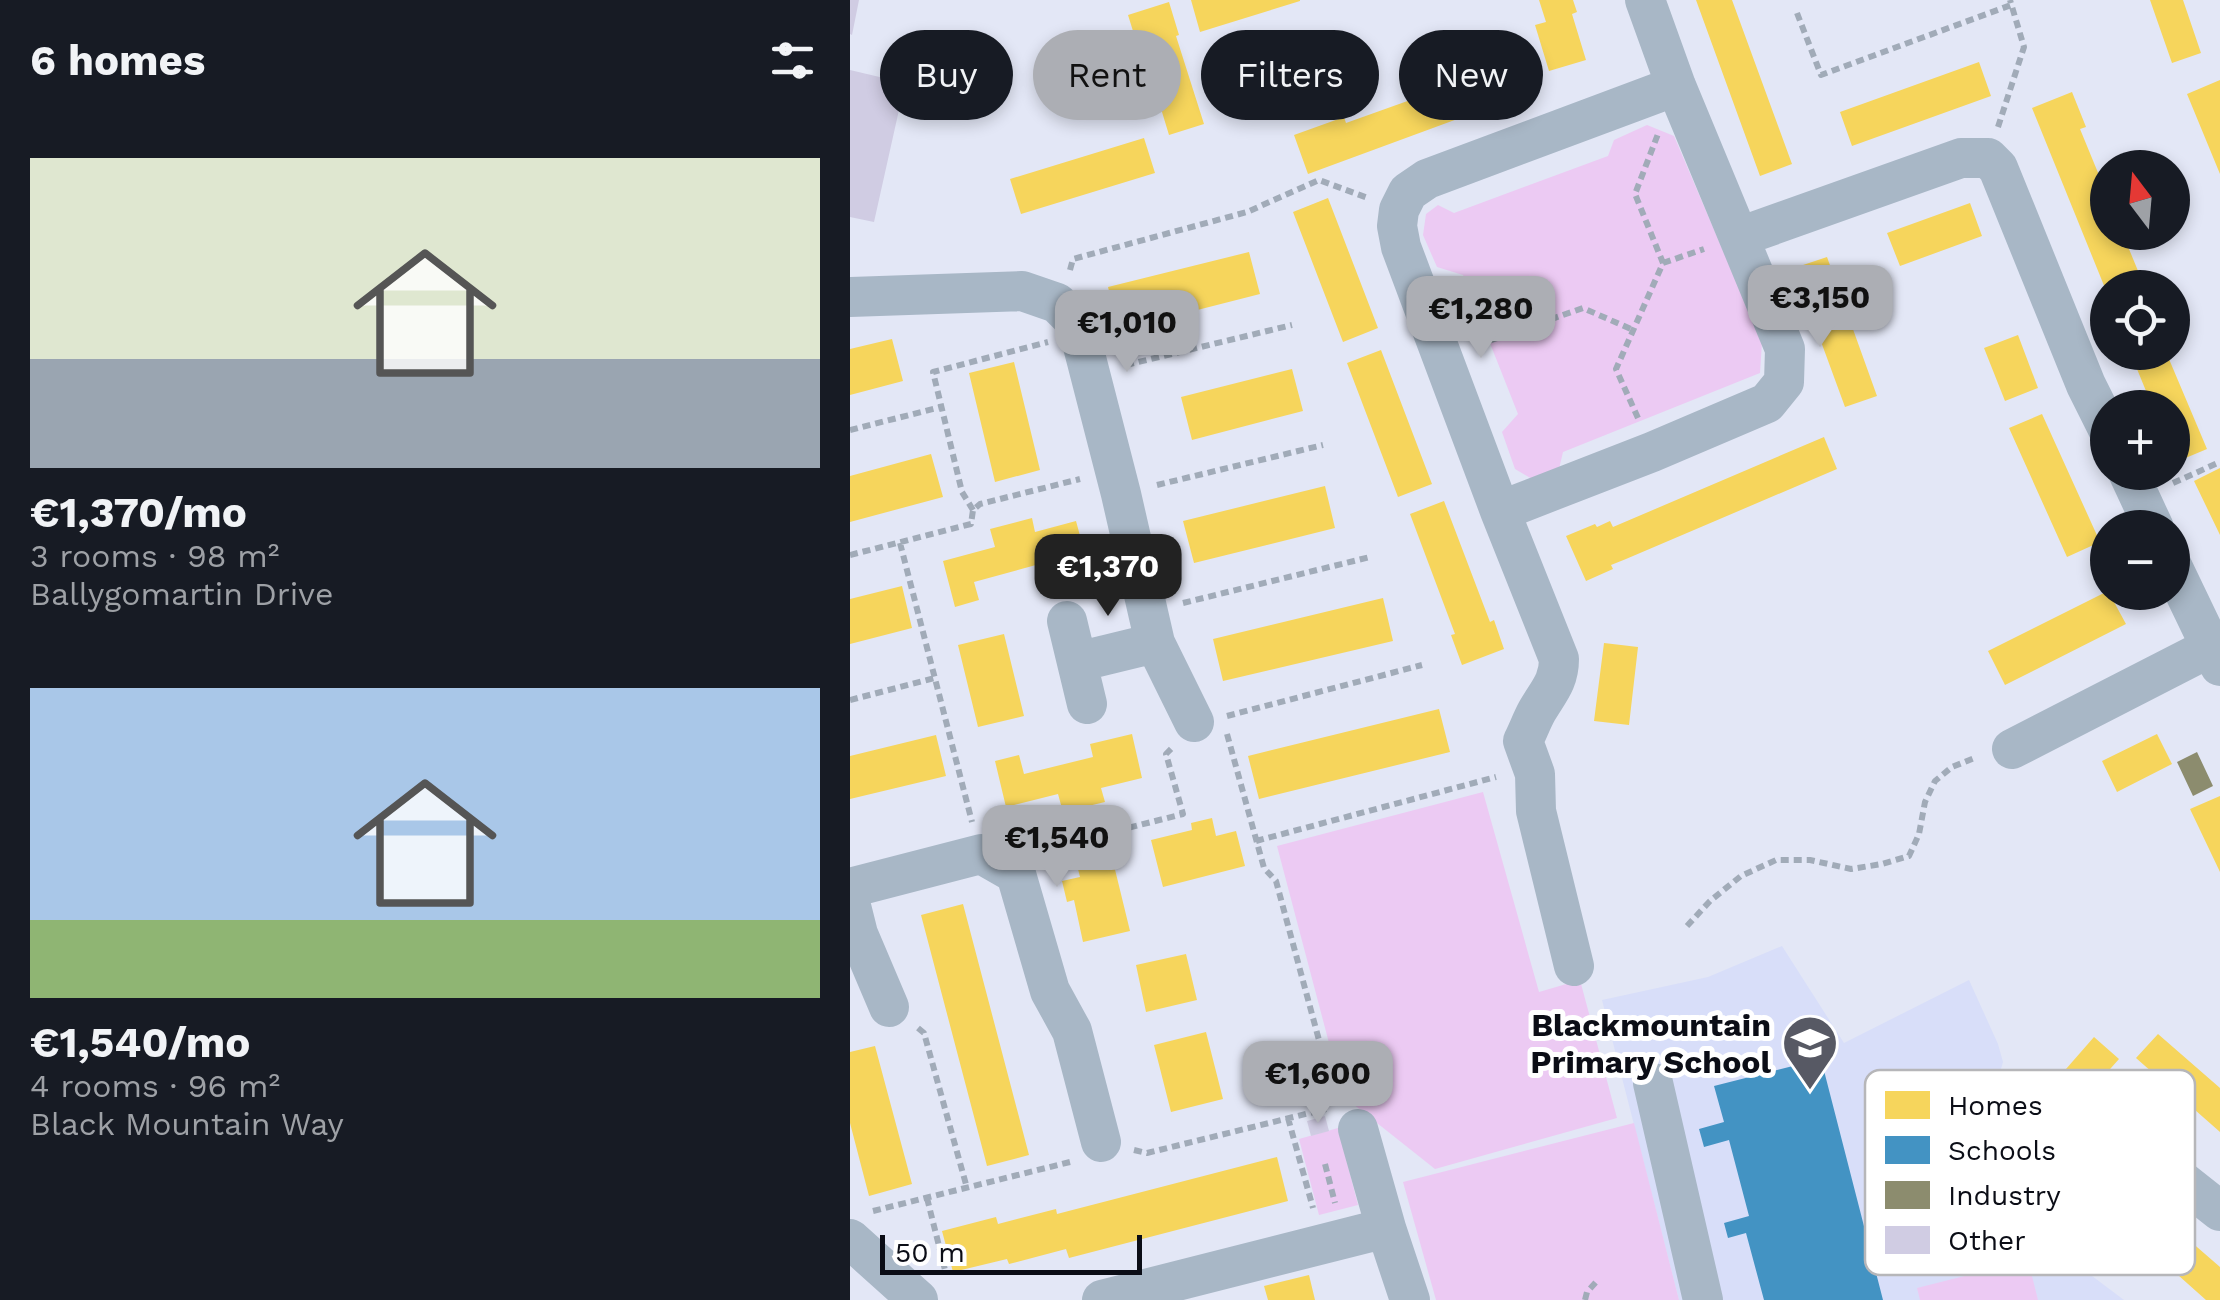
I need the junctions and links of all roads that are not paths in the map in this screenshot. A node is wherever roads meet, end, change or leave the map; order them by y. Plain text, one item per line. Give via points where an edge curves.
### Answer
1 (1645, 0) edge
2 (1676, 86) junction
3 (1740, 237) junction
4 (850, 297) edge
5 (2090, 393) edge
6 (1500, 512) junction
7 (2190, 604) edge
8 (1067, 620) dead end
9 (1151, 628) junction
10 (2215, 656) edge
11 (1077, 662) junction
12 (1088, 704) dead end
13 (1194, 722) road end
14 (2033, 750) road end
15 (850, 888) edge
16 (850, 902) edge
17 (1574, 966) dead end
18 (889, 1007) road end
19 (1653, 1082) dead end
20 (1358, 1129) dead end
21 (1101, 1142) road end
22 (2195, 1191) edge
23 (2220, 1211) edge
24 (860, 1226) edge
25 (1386, 1228) junction
26 (933, 1292) edge
27 (1102, 1300) edge
28 (1410, 1300) edge
29 (1703, 1300) edge

1 - 2 street
2 - 3 street
2 - 6 street via 1427,179 1408,192 1399,210 1402,247
3 - 5 street via 1960,158 1988,158 1998,168
3 - 6 street via 1785,349 1784,382 1767,403
4 - 9 street via 1022,291 1057,303 1077,323
6 - 17 street via 1558,658 1553,688 1524,741
7 - 10 street
8 - 11 street
9 - 11 street
9 - 13 street
10 - 14 street
11 - 12 street
15 - 21 street via 981,854 1016,874 1050,991 1072,1031
16 - 18 street
19 - 29 street
20 - 25 street
22 - 23 street
24 - 26 street
25 - 27 street
25 - 28 street

